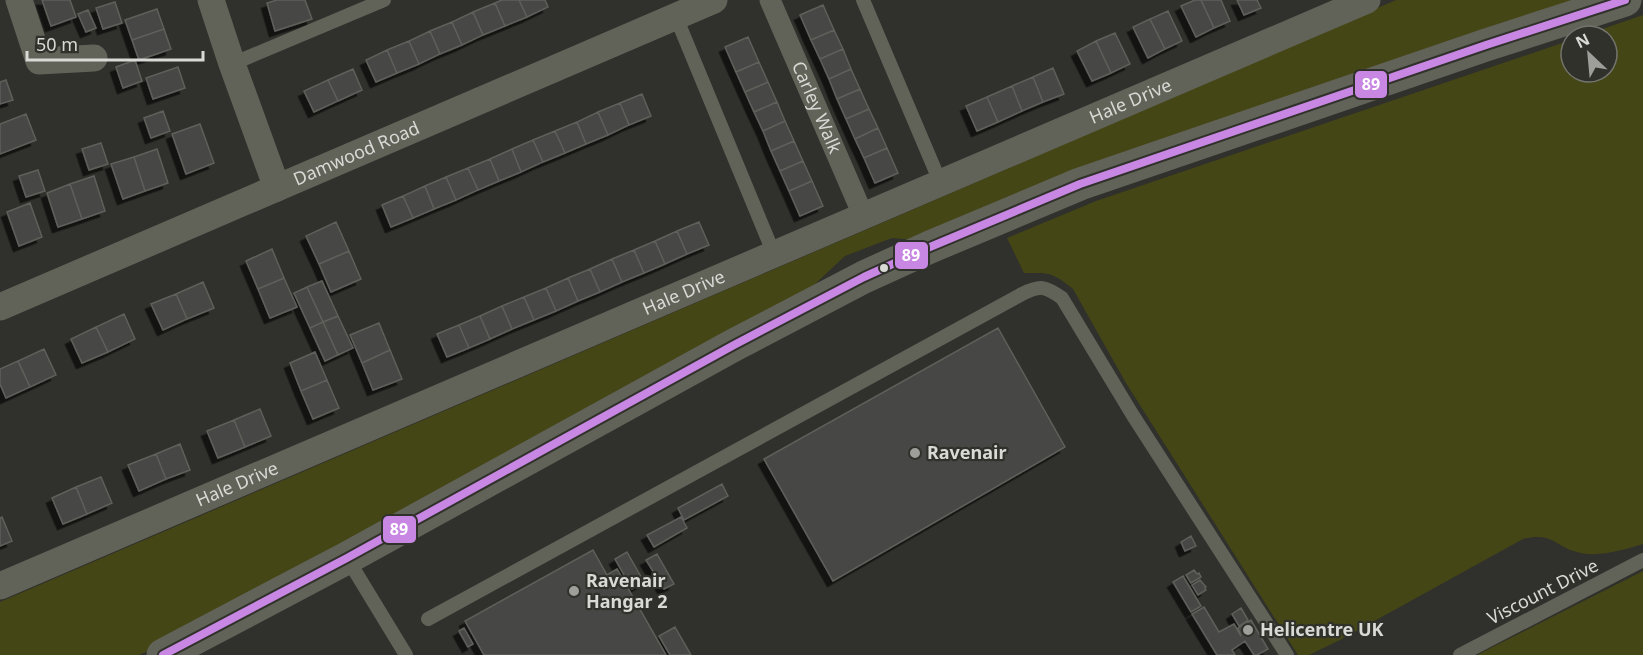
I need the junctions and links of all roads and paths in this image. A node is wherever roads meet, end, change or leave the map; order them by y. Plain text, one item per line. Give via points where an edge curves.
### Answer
1 (19, 0) edge
2 (211, 0) edge
3 (384, 0) edge
4 (714, 0) edge
5 (770, 0) edge
6 (863, 0) edge
7 (1367, 0) edge
8 (1625, 0) edge
9 (676, 17) junction
10 (94, 58) dead end
11 (232, 64) junction
12 (940, 184) junction
13 (278, 188) junction
14 (863, 215) junction
15 (774, 254) junction
16 (0, 307) edge
17 (347, 558) junction
18 (1643, 560) edge
19 (0, 586) edge
20 (428, 620) dead end
21 (163, 655) edge
22 (406, 655) edge
23 (1287, 655) edge
24 (1460, 655) edge

1 - 10 street via 39,61
2 - 11 street
3 - 11 lane
4 - 9 street, Damwood Road
5 - 14 street, Carley Walk
6 - 12 lane
7 - 12 street, Hale Drive
8 - 17 street via 1090,180 930,247 734,345
9 - 13 street, Damwood Road
9 - 15 lane
11 - 13 street
12 - 14 street, Hale Drive
13 - 16 street, Damwood Road
14 - 15 street, Hale Drive
15 - 19 street, Hale Drive
17 - 21 street
17 - 22 lane
18 - 24 lane, Viscount Drive
20 - 23 lane via 1022,294 1045,288 1062,298

